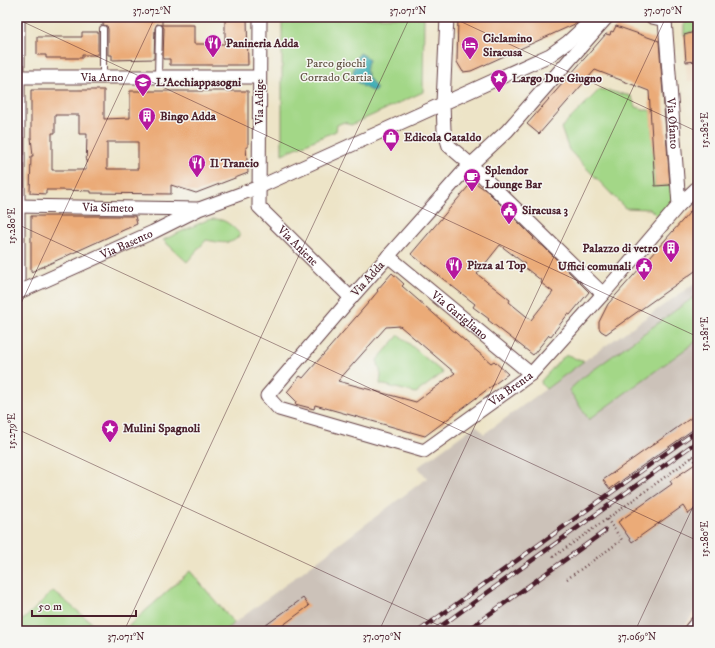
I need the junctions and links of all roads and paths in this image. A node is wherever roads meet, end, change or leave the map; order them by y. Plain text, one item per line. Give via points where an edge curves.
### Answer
1 (18, 17) edge
2 (260, 17) edge
3 (447, 17) edge
4 (595, 17) edge
5 (607, 17) edge
6 (652, 17) edge
7 (159, 28) dead end
8 (102, 29) dead end
9 (556, 50) junction
10 (565, 65) junction
11 (18, 77) edge
12 (103, 77) junction
13 (158, 77) junction
14 (259, 77) junction
15 (443, 103) junction
16 (470, 164) junction
17 (259, 187) junction
18 (698, 187) edge
19 (236, 195) junction
20 (679, 205) junction
21 (18, 206) edge
22 (259, 207) junction
23 (199, 209) junction
24 (388, 256) junction
25 (18, 293) edge
26 (603, 294) junction
27 (351, 298) junction
28 (531, 374) junction
29 (267, 396) joint
30 (698, 453) edge
31 (692, 457) junction
32 (697, 463) dead end
33 (607, 519) junction
34 (553, 557) dead end
35 (567, 579) dead end
36 (698, 625) edge
37 (693, 631) edge

1 - 11 street
2 - 14 street, Via Adige
3 - 15 street
4 - 9 street
5 - 10 street, Via Adda
6 - 20 street, Via Ofanto via 666,20
7 - 13 lane
8 - 12 lane
9 - 10 street via 563,56
9 - 15 street
10 - 16 street, Via Adda via 507,131
11 - 12 street, Via Arno
11 - 21 street
12 - 13 street, Via Arno
13 - 14 street, Via Arno
14 - 17 street, Via Adige
15 - 16 street via 444,130 449,146
15 - 17 street
16 - 24 street, Via Adda
16 - 26 street
17 - 19 street, Via Basento
17 - 22 street
18 - 20 street, Via Brenta
19 - 22 street, Via Aniene
19 - 23 street, Via Basento
20 - 26 street, Via Brenta
21 - 23 street, Via Simeto
21 - 25 street
22 - 27 street, Via Aniene
23 - 25 street, Via Basento
24 - 27 street, Via Adda
24 - 28 street, Via Garigliano
26 - 28 street, Via Brenta
27 - 29 street, Via Adda
28 - 29 street, Via Brenta via 424,451 279,409
30 - 31 path
31 - 32 path
31 - 33 path
33 - 34 path
33 - 35 path via 622,540
36 - 37 main road

